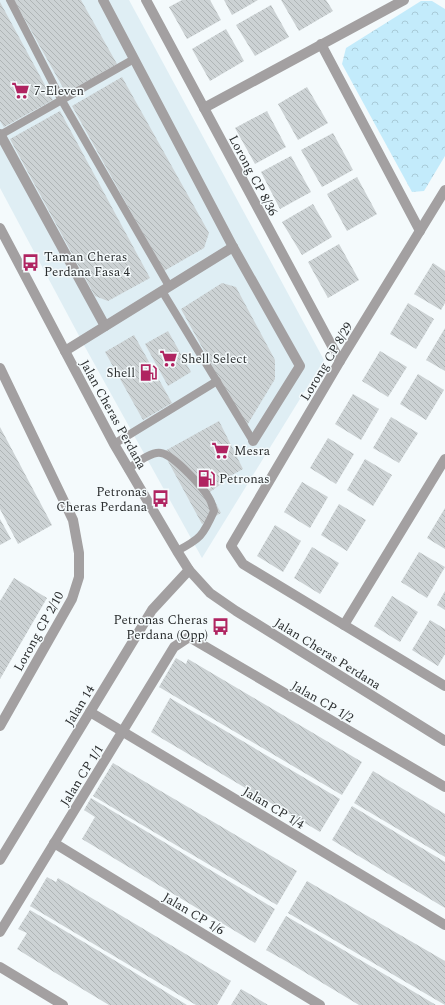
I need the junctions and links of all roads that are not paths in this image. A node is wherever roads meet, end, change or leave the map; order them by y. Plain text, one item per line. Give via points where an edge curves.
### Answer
1 (10, 0) edge
2 (104, 0) edge
3 (146, 0) edge
4 (404, 0) edge
5 (321, 44) junction
6 (134, 59) junction
7 (61, 99) junction
8 (204, 108) junction
9 (0, 134) edge
10 (445, 190) edge
11 (0, 228) edge
12 (420, 231) junction
13 (233, 247) junction
14 (166, 288) junction
15 (105, 326) junction
16 (65, 351) junction
17 (340, 361) junction
18 (0, 368) edge
19 (217, 381) junction
20 (253, 440) joint
21 (114, 444) junction
22 (445, 458) edge
23 (128, 469) junction
24 (177, 551) junction
25 (189, 570) junction
26 (344, 625) junction
27 (189, 637) joint
28 (445, 686) edge
29 (90, 712) junction
30 (0, 726) edge
31 (123, 732) junction
32 (445, 741) edge
33 (445, 787) edge
34 (54, 843) junction
35 (0, 860) edge
36 (445, 925) edge
37 (0, 932) edge
38 (0, 967) edge
39 (63, 1005) edge
40 (320, 1005) edge

1 - 7 lane
2 - 6 street
3 - 8 street, Lorong CP 8/36
4 - 5 street
5 - 8 street
5 - 12 street
6 - 7 lane
6 - 13 street
7 - 9 lane
7 - 14 lane
8 - 17 street, Lorong CP 8/36
9 - 15 street
10 - 12 street, Lorong CP 8/29
11 - 16 street, Jalan Cheras Perdana
12 - 17 street, Lorong CP 8/29
13 - 14 street
13 - 20 street via 300,366
14 - 15 street
14 - 19 lane
15 - 16 street
16 - 21 street, Jalan Cheras Perdana
17 - 26 street, Lorong CP 8/29 via 231,546 243,564
18 - 30 street, Lorong CP 2/10 via 73,520 79,552 78,577 72,599
19 - 20 lane
19 - 21 lane
21 - 23 street, Jalan Cheras Perdana
22 - 26 street
23 - 24 street, Jalan Cheras Perdana
23 - 24 lane via 150,455 161,453 169,456 190,475 211,501 214,511 208,526 200,537
24 - 25 street, Jalan Cheras Perdana
25 - 29 street, Jalan 14 via 152,610
25 - 32 street, Jalan Cheras Perdana via 210,592 236,611
26 - 28 street
27 - 31 street, Jalan CP 1/1 via 174,647
27 - 33 street, Jalan CP 1/2
29 - 31 street, Jalan CP 1/4
29 - 35 street, Jalan 14
31 - 34 street, Jalan CP 1/1
31 - 36 street, Jalan CP 1/4
34 - 37 street, Jalan CP 1/1
34 - 40 street, Jalan CP 1/6
38 - 39 street

